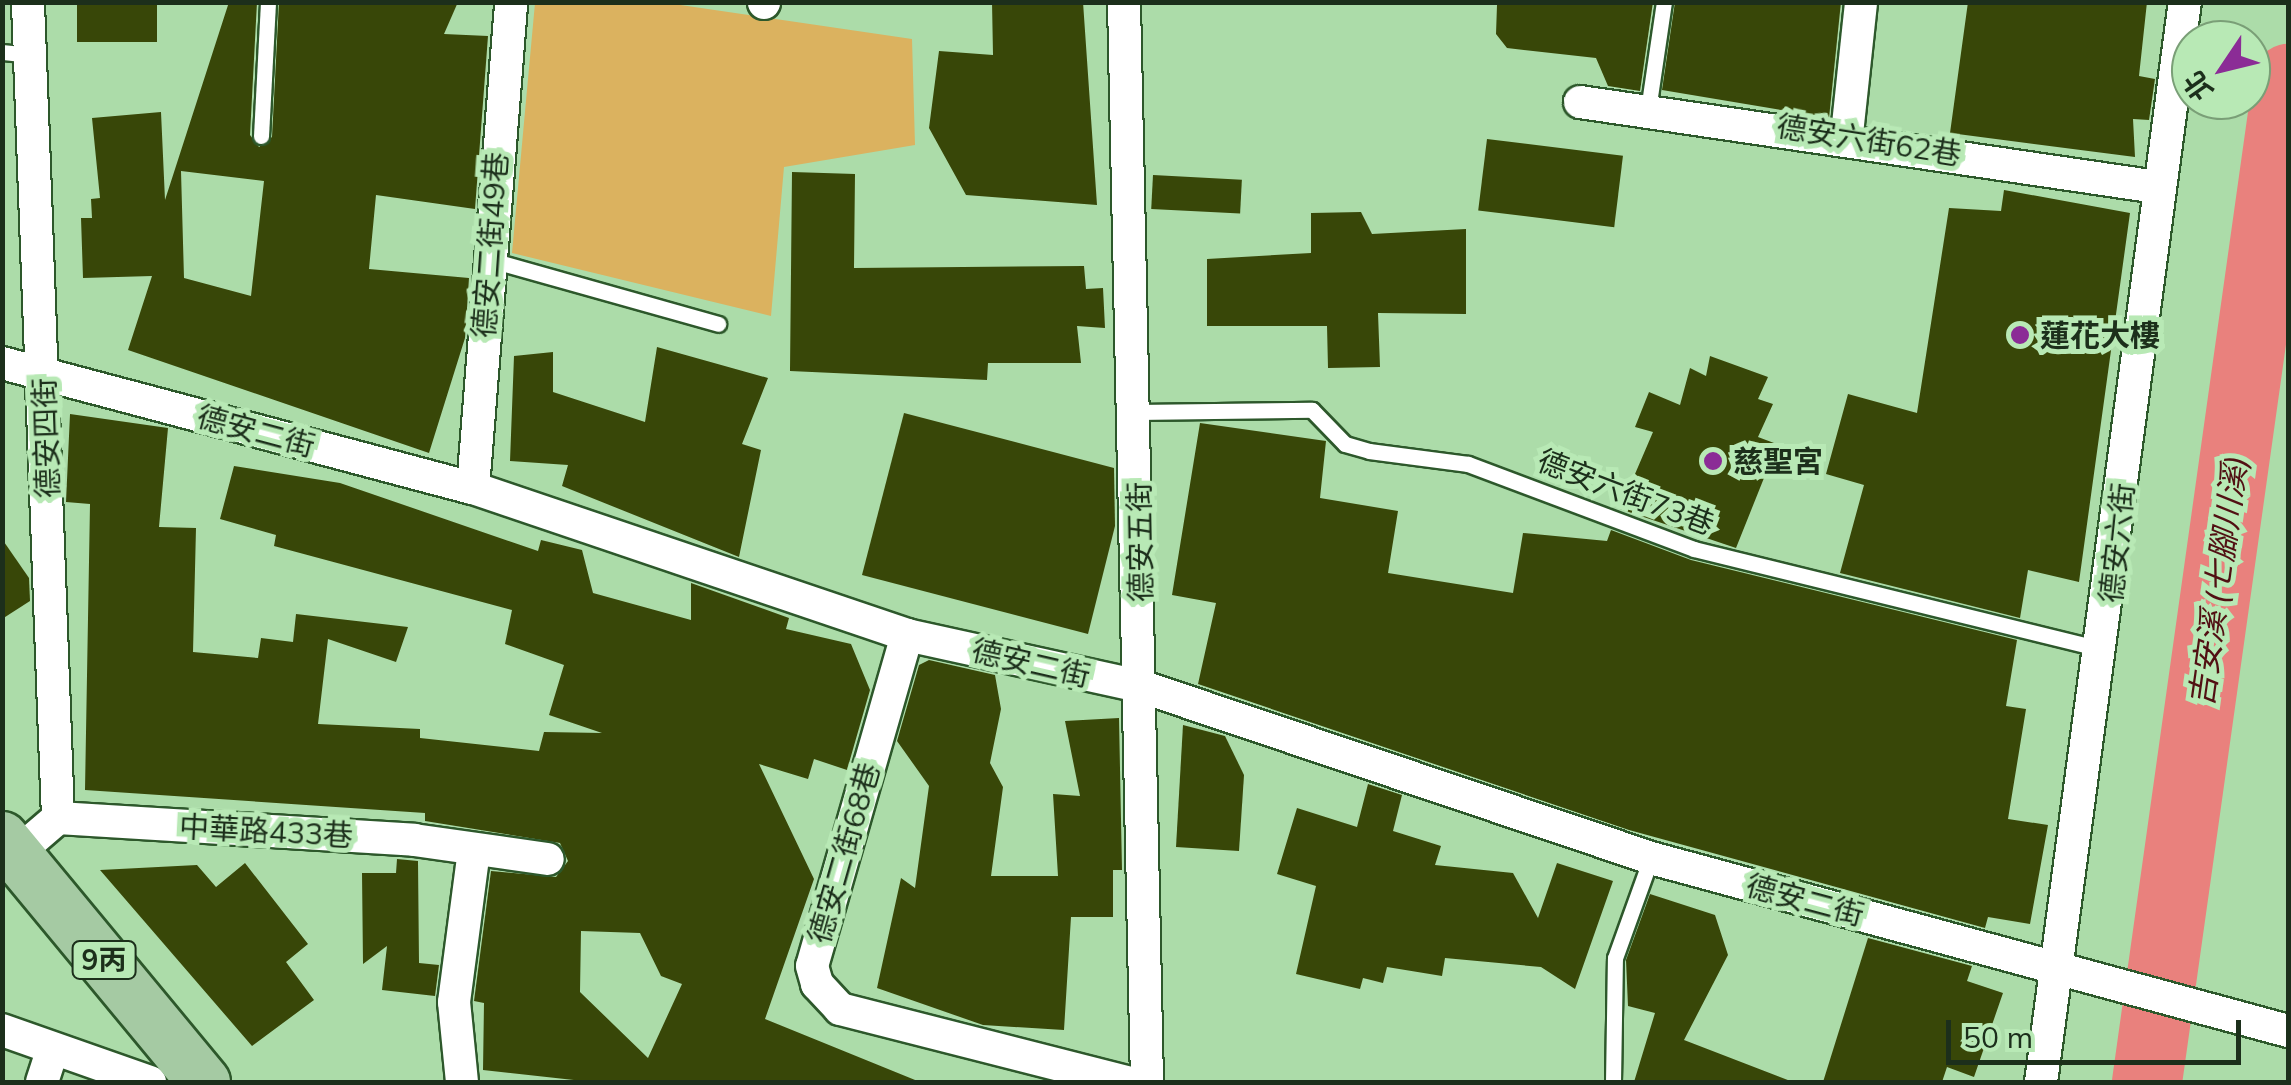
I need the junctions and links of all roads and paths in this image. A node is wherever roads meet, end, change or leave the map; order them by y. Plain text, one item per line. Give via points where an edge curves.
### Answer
1 (28, 2) edge
2 (268, 2) edge
3 (511, 2) edge
4 (1124, 2) edge
5 (1664, 2) edge
6 (1861, 2) edge
7 (2186, 2) edge
8 (16, 54) edge
9 (1580, 102) dead end
10 (1648, 110) junction
11 (1847, 134) junction
12 (260, 136) dead end
13 (2157, 187) junction
14 (488, 259) junction
15 (718, 324) dead end
16 (2, 363) edge
17 (44, 375) junction
18 (1136, 412) junction
19 (473, 488) junction
20 (907, 635) junction
21 (2105, 650) junction
22 (1143, 688) junction
23 (58, 818) junction
24 (10, 846) edge
25 (474, 850) junction
26 (1652, 858) junction
27 (548, 859) dead end
28 (2058, 968) junction
29 (2, 1030) edge
30 (2288, 1031) edge
31 (53, 1049) junction
32 (42, 1082) edge
33 (150, 1082) edge
34 (204, 1082) edge
35 (462, 1082) edge
36 (1127, 1082) edge
37 (1147, 1082) edge
38 (1613, 1082) edge
39 (2041, 1082) edge

1 - 8 street, 德安四街
2 - 12 lane
3 - 14 street, 德安二街49巷
4 - 18 street, 德安五街
5 - 10 lane
6 - 11 street
7 - 13 street, 德安六街
8 - 17 street, 德安四街
9 - 10 street, 德安六街62巷
10 - 11 street, 德安六街62巷
11 - 13 street, 德安六街62巷
13 - 21 street, 德安六街
14 - 15 lane
14 - 19 street, 德安二街49巷
16 - 17 street, 德安二街
17 - 19 street, 德安二街
17 - 23 street, 德安四街
18 - 21 lane, 德安六街73巷 via 1312,410 1345,444 1468,464 1694,550
18 - 22 street, 德安五街
19 - 20 street, 德安二街
20 - 22 street, 德安二街
20 - 36 street, 德安二街68巷 via 812,966 817,984 840,1009
21 - 28 street, 德安六街
22 - 26 street, 德安二街
22 - 37 street, 德安五街
23 - 24 street
23 - 25 street, 中華路433巷
24 - 34 main road, 9丙
25 - 27 street, 中華路433巷
25 - 35 street via 454,1002
26 - 28 street, 德安二街
26 - 38 lane via 1615,958
28 - 30 street, 德安二街
28 - 39 street, 德安六街
29 - 31 street
31 - 32 street
31 - 33 street

